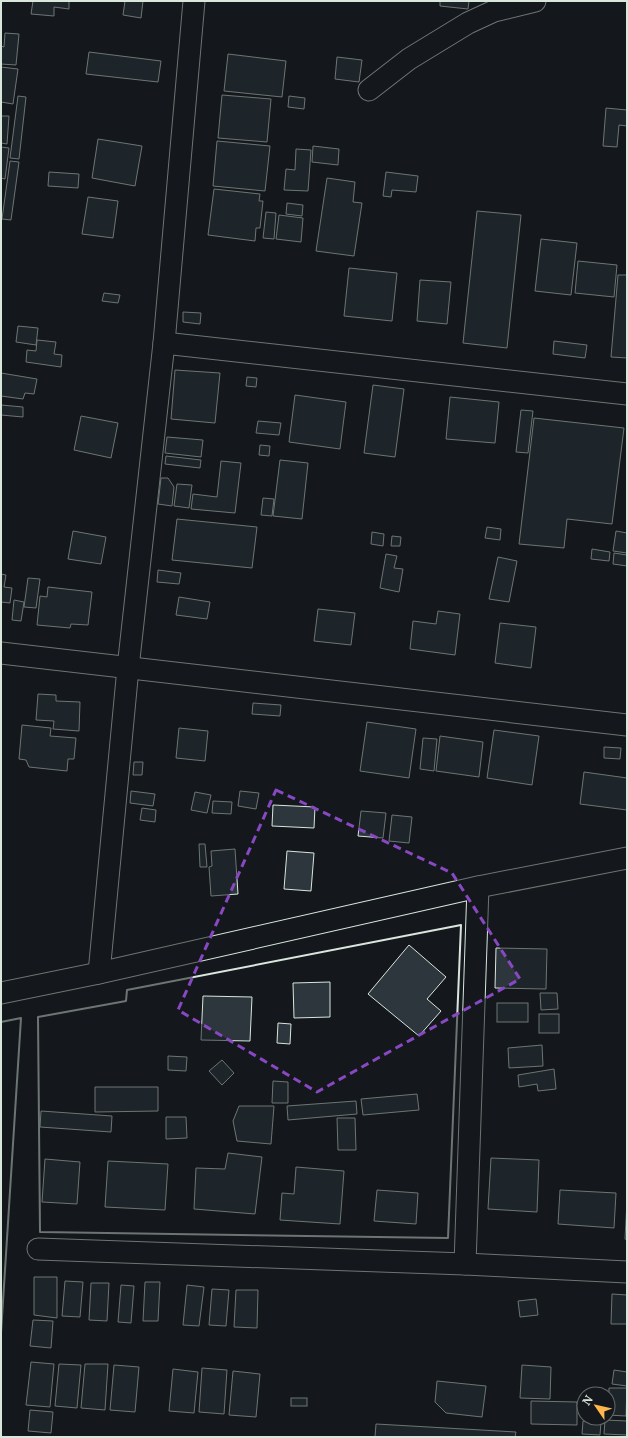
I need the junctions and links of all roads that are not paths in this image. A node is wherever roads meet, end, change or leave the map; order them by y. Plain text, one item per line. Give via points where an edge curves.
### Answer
1 (194, 1) edge
2 (535, 1) edge
3 (369, 90) dead end
4 (164, 343) junction
5 (627, 394) edge
6 (1, 653) edge
7 (128, 668) junction
8 (627, 725) edge
9 (627, 858) edge
10 (478, 887) junction
11 (99, 973) junction
12 (1, 993) edge
13 (38, 1249) dead end
14 (465, 1264) junction
15 (627, 1272) edge

1 - 4 street
2 - 3 street via 494,11 468,23 409,59
4 - 5 street
4 - 7 street
6 - 7 street
7 - 8 street
7 - 11 street
9 - 10 street
10 - 11 street
10 - 14 street
11 - 12 street
13 - 14 street
14 - 15 street

